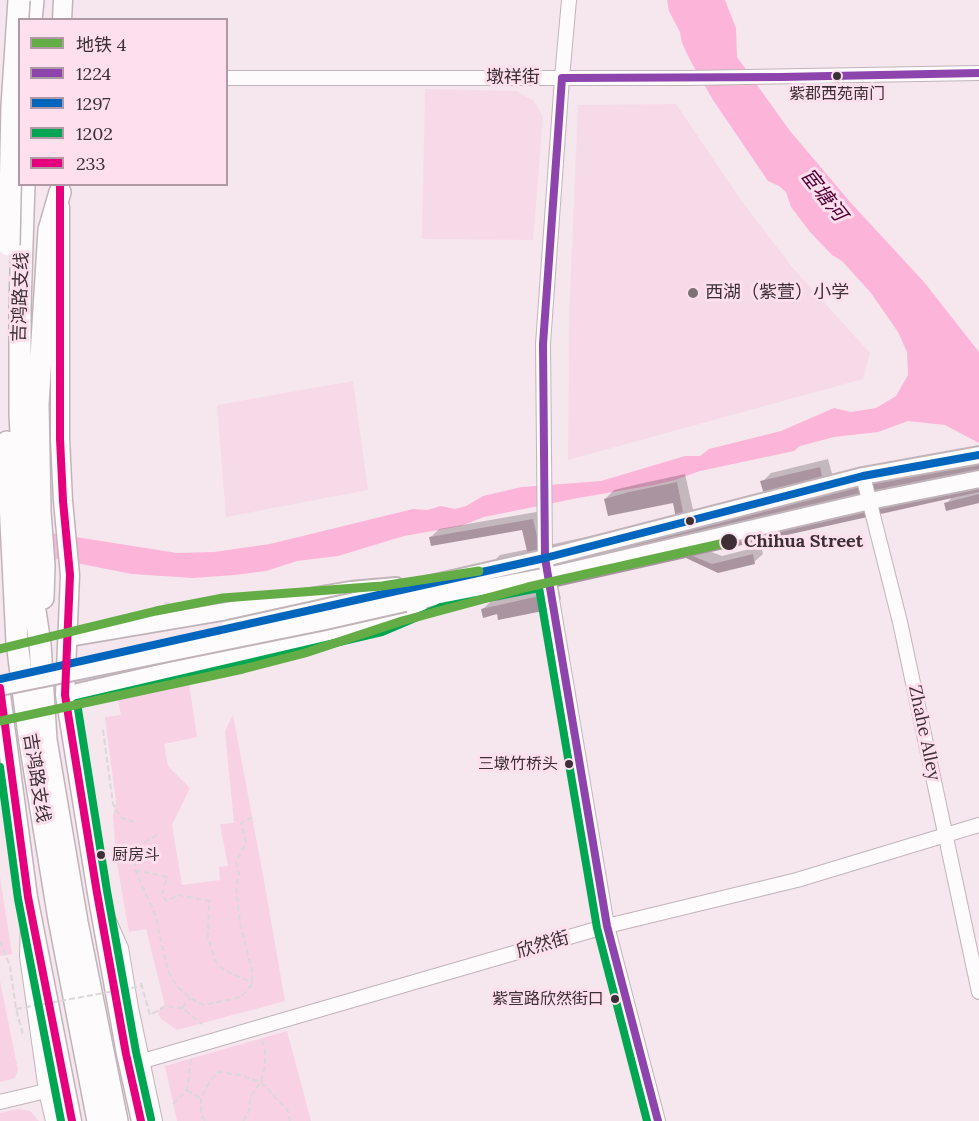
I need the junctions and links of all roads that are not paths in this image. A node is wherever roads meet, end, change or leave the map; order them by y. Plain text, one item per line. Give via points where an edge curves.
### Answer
1 (19, 0) edge
2 (33, 0) edge
3 (63, 0) edge
4 (569, 0) edge
5 (31, 18) edge
6 (62, 18) edge
7 (0, 59) edge
8 (18, 65) edge
9 (979, 73) edge
10 (228, 78) edge
11 (562, 78) junction
12 (0, 80) edge
13 (18, 80) edge
14 (24, 186) edge
15 (60, 188) edge
16 (16, 246) junction
17 (979, 455) edge
18 (863, 476) junction
19 (979, 479) edge
20 (870, 501) junction
21 (25, 509) junction
22 (0, 546) edge
23 (545, 558) junction
24 (21, 564) edge
25 (548, 576) junction
26 (436, 590) junction
27 (402, 597) junction
28 (68, 638) junction
29 (0, 679) edge
30 (0, 687) edge
31 (65, 695) junction
32 (2, 711) edge
33 (979, 825) edge
34 (947, 834) junction
35 (97, 893) junction
36 (28, 897) junction
37 (607, 926) junction
38 (979, 992) edge
39 (143, 1061) junction
40 (46, 1090) junction
41 (0, 1102) edge
42 (53, 1121) edge
43 (72, 1121) edge
44 (98, 1121) edge
45 (117, 1121) edge
46 (141, 1121) edge
47 (155, 1121) edge
48 (658, 1121) edge

1 - 16 highway, 吉鸿路支线, bridge via 12,106
2 - 5 highway
3 - 6 main road
4 - 11 street
7 - 8 street
9 - 11 street, 墩祥街
10 - 11 street, 墩祥街
11 - 23 street via 543,344
12 - 13 street
14 - 16 highway, 吉鸿路支线
15 - 21 highway via 49,230 40,381
15 - 28 main road via 60,439 70,574
16 - 21 highway, 吉鸿路支线 via 6,419
17 - 18 main road
18 - 20 street, Zhahe Alley
18 - 23 main road
19 - 20 main road
20 - 25 main road
20 - 34 street, Zhahe Alley
21 - 24 highway, 吉鸿路支线
22 - 24 highway
23 - 25 street
23 - 26 main road
24 - 44 highway, 吉鸿路支线 via 16,642 28,736
24 - 45 highway, 吉鸿路支线 via 40,644 46,740 77,922
25 - 26 main road
25 - 37 street
26 - 27 main road
26 - 28 main road via 351,590
26 - 31 main road via 380,622
27 - 29 main road, bridge
27 - 30 main road, bridge via 310,624
28 - 31 main road
30 - 32 main road
31 - 35 main road
32 - 36 main road
33 - 34 street, 欣然街
34 - 37 street, 欣然街 via 797,880
34 - 38 street, Zhahe Alley
35 - 39 street via 121,948
35 - 46 main road
36 - 40 street via 27,956
36 - 43 main road
37 - 39 street, 欣然街
37 - 48 street
39 - 47 street
40 - 41 street
40 - 42 street

